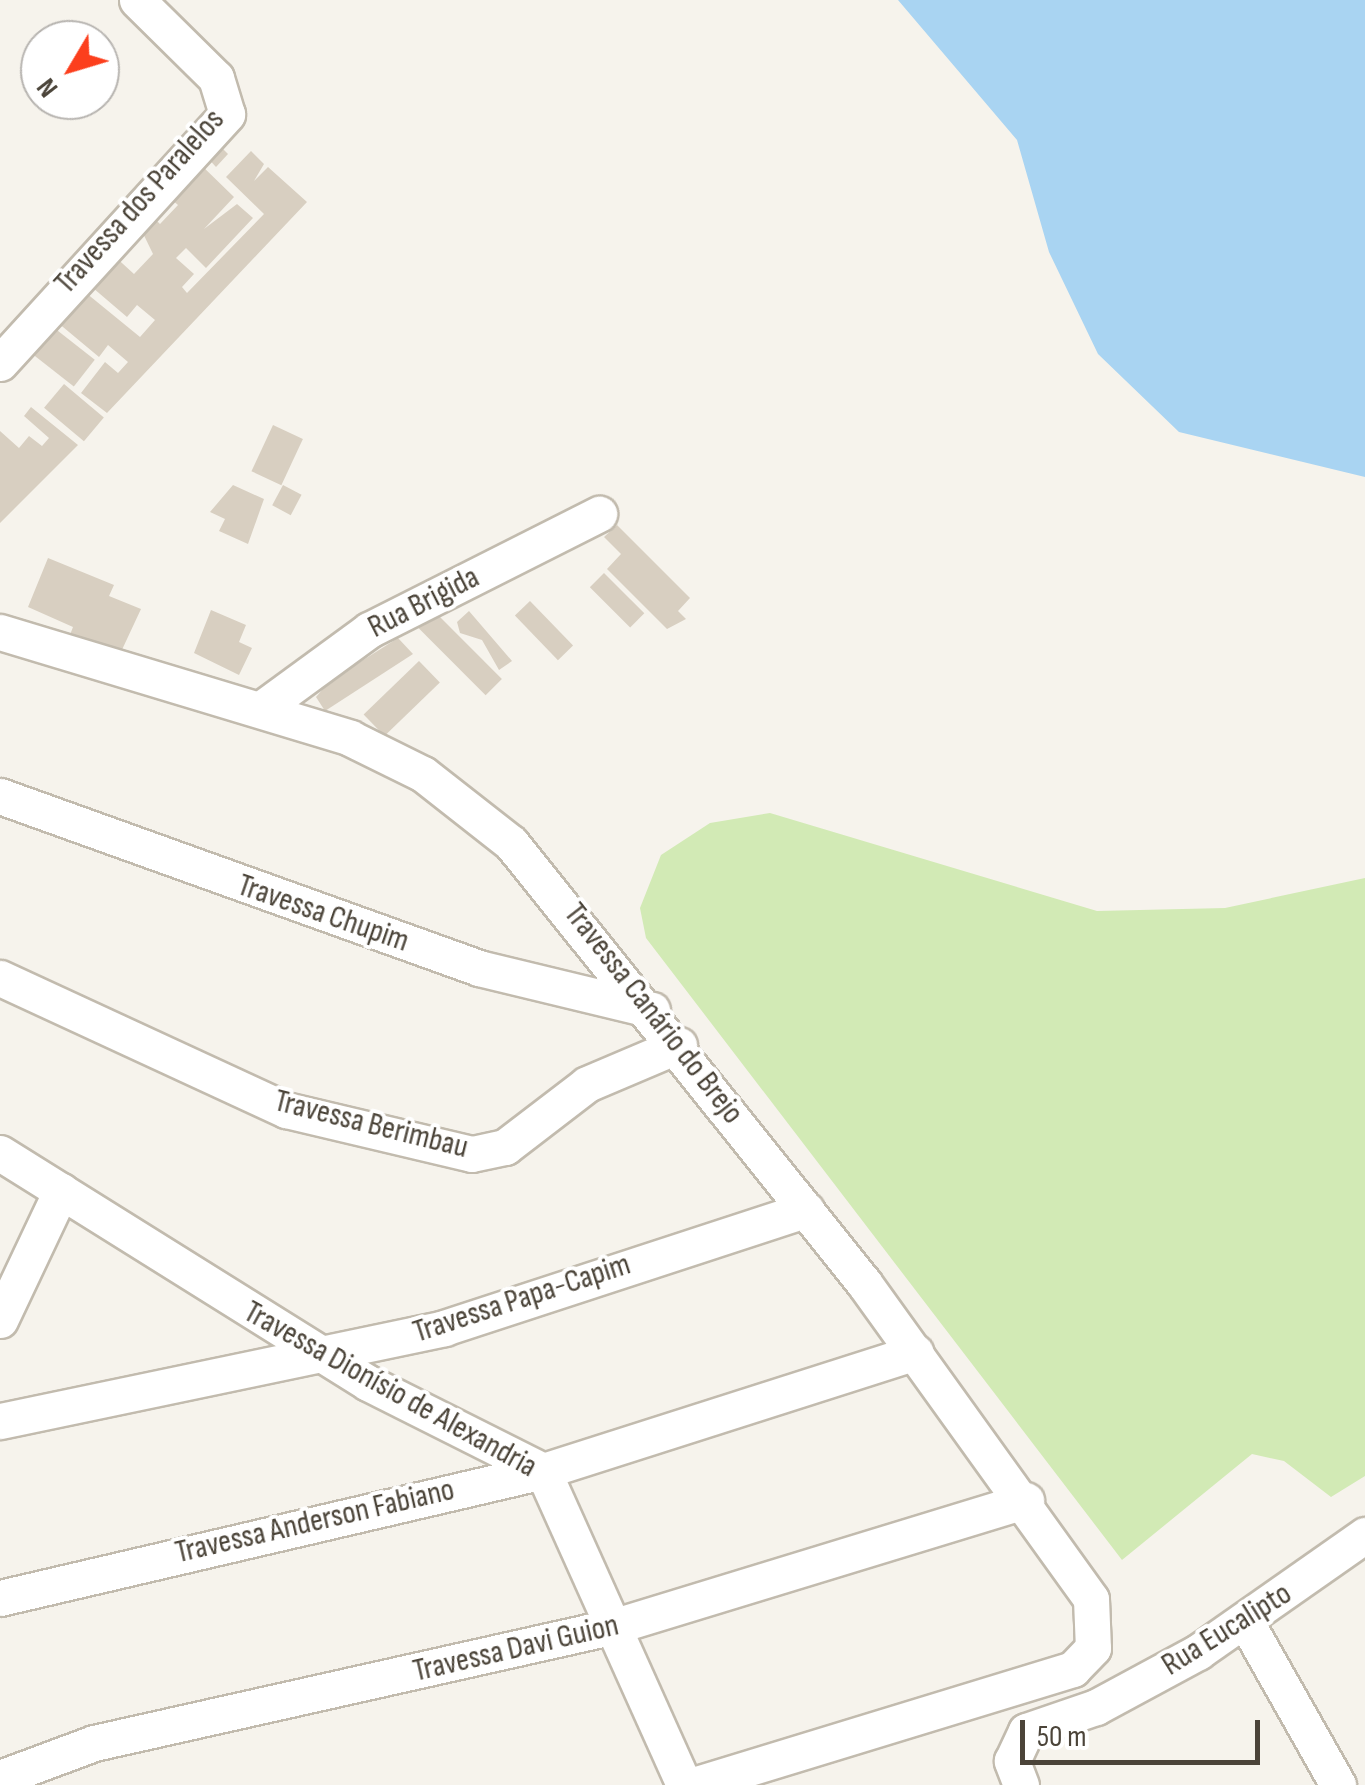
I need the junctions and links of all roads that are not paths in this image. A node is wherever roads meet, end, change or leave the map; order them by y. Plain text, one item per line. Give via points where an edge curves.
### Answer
1 (137, 0) edge
2 (0, 363) edge
3 (599, 514) dead end
4 (0, 632) edge
5 (262, 709) junction
6 (0, 796) edge
7 (0, 978) edge
8 (652, 1010) junction
9 (679, 1045) junction
10 (0, 1152) edge
11 (61, 1192) junction
12 (806, 1210) junction
13 (0, 1320) edge
14 (915, 1352) junction
15 (325, 1356) junction
16 (0, 1421) edge
17 (543, 1471) junction
18 (1026, 1500) junction
19 (1365, 1535) edge
20 (0, 1598) edge
21 (1247, 1624) junction
22 (615, 1626) junction
23 (1088, 1655) junction
24 (1132, 1688) junction
25 (0, 1778) edge
26 (684, 1785) edge
27 (694, 1785) edge
28 (1022, 1785) edge
29 (1338, 1785) edge

1 - 2 street, Travessa dos Paralelos via 216,78 227,114
3 - 5 street, Rua Brigida via 352,640
4 - 5 street, Travessa Canário do Brejo
5 - 8 street, Travessa Canário do Brejo via 396,758 460,800 544,878
6 - 8 street, Travessa Chupim via 479,968
7 - 9 street, Travessa Berimbau via 286,1110 472,1154 505,1147 587,1084
8 - 9 street, Travessa Canário do Brejo
9 - 12 street, Travessa Canário do Brejo
10 - 11 street, Travessa Dionísio de Alexandria
11 - 13 street
11 - 15 street, Travessa Dionísio de Alexandria
12 - 14 street, Travessa Canário do Brejo
12 - 15 street, Travessa Papa-Capim via 444,1328
14 - 17 street, Travessa Anderson Fabiano
14 - 18 street, Travessa Canário do Brejo
15 - 16 street, Travessa Papa-Capim via 178,1378
15 - 17 street, Travessa Dionísio de Alexandria
17 - 20 street, Travessa Anderson Fabiano
17 - 22 street, Travessa Dionísio de Alexandria
18 - 22 street, Travessa Davi Guion
18 - 23 street, Travessa Canário do Brejo via 1091,1600
19 - 21 street, Rua Eucalipto
21 - 24 street, Rua Eucalipto
21 - 29 street
22 - 25 street, Travessa Davi Guion via 94,1744
22 - 26 street, Travessa Dionísio de Alexandria
23 - 24 street
23 - 27 street
24 - 28 street, Rua Eucalipto via 1026,1731 1012,1761

